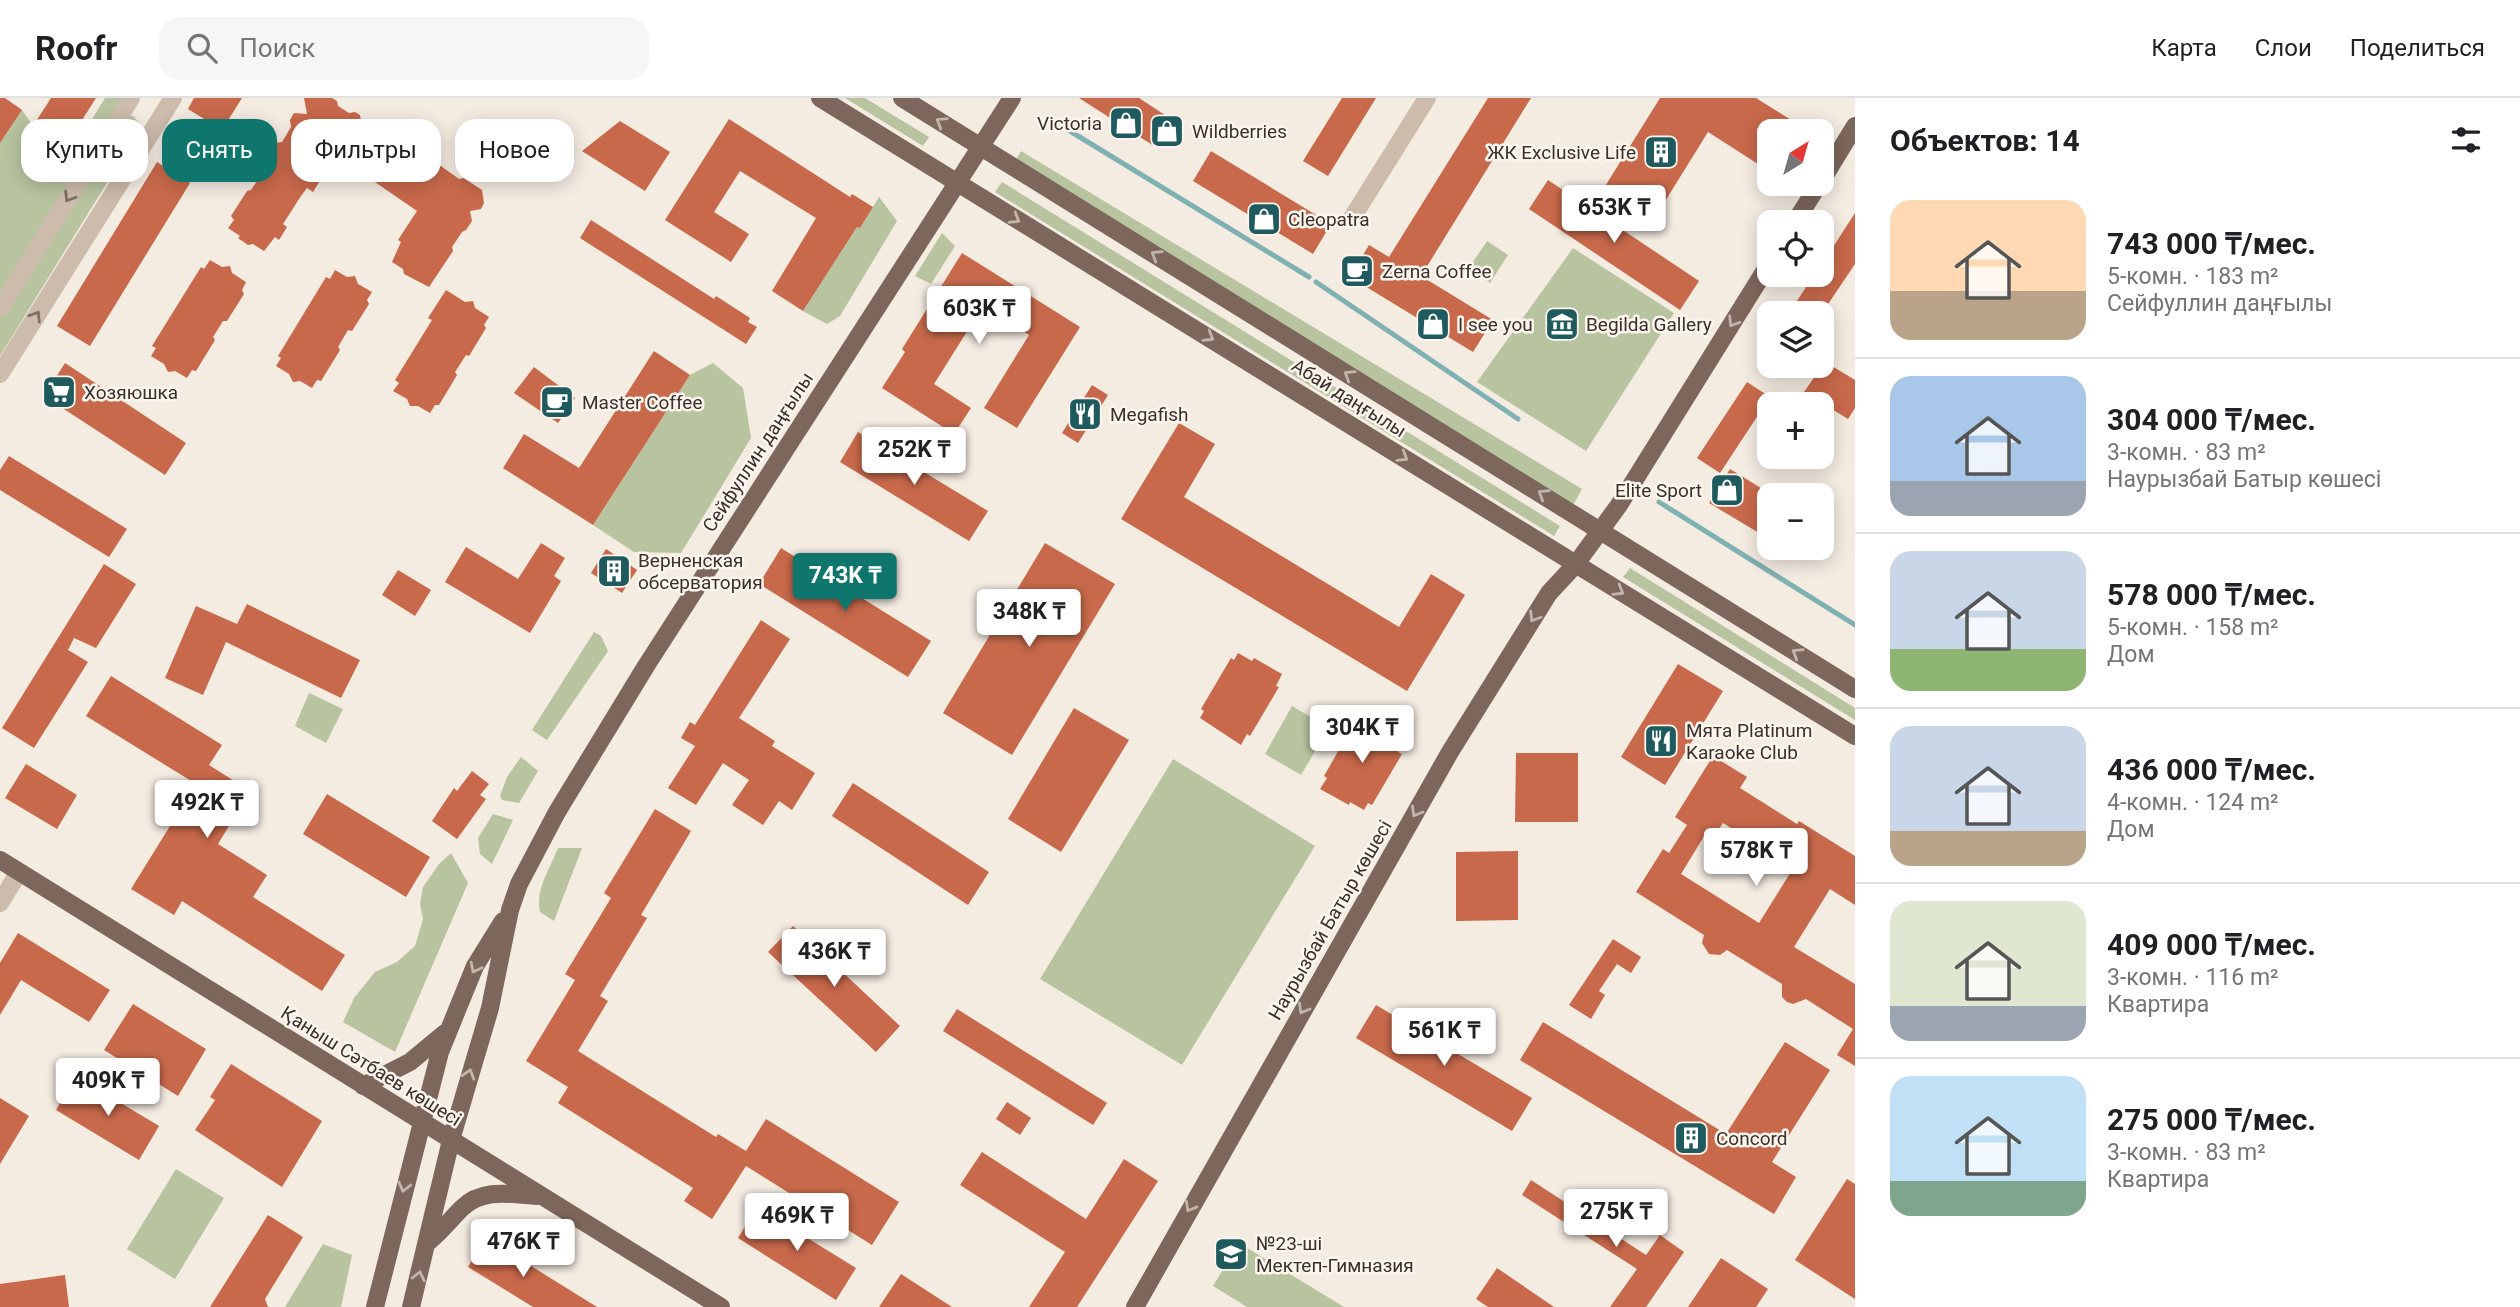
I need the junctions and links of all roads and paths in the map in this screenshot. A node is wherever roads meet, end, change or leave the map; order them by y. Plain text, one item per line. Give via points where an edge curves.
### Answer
1 (131, 98) edge
2 (173, 98) edge
3 (820, 98) edge
4 (902, 98) edge
5 (1012, 98) edge
6 (1427, 98) edge
7 (1855, 126) edge
8 (980, 147) junction
9 (1834, 161) edge
10 (956, 184) junction
11 (1352, 218) dead end
12 (1757, 283) edge
13 (0, 308) edge
14 (0, 373) edge
15 (1600, 530) junction
16 (1576, 564) junction
17 (1855, 689) edge
18 (1855, 736) edge
19 (0, 860) edge
20 (19, 872) junction
21 (0, 903) edge
22 (510, 909) junction
23 (447, 1031) junction
24 (363, 1086) junction
25 (421, 1121) junction
26 (450, 1140) junction
27 (542, 1197) junction
28 (426, 1244) junction
29 (375, 1307) edge
30 (411, 1307) edge
31 (722, 1307) edge
32 (1135, 1307) edge

1 -> 13 street
14 -> 2 street
3 - 10 main road, Абай даңғылы
8 -> 4 main road, Абай даңғылы
5 - 8 main road, Сейфуллин даңғылы
6 - 11 street
7 - 9 main road
8 - 10 main road, Сейфуллин даңғылы
15 -> 8 main road, Абай даңғылы
10 -> 16 main road, Абай даңғылы
10 - 22 main road, Сейфуллин даңғылы via 639,677 557,812
12 -> 15 main road
15 - 16 main road
17 -> 15 main road, Абай даңғылы
16 -> 18 main road, Абай даңғылы
16 -> 32 main road, Наурызбай Батыр көшесі via 1549,593 1450,751
19 - 20 main road, Қаныш Сәтбаев көшесі
20 - 21 street
20 - 24 main road, Қаныш Сәтбаев көшесі
22 -> 23 main road, Сейфуллин даңғылы via 475,966
26 -> 22 main road, Сейфуллин даңғылы via 490,1008
23 - 24 main road via 410,1062
23 - 25 main road, Сейфуллин даңғылы
24 - 25 main road, Қаныш Сәтбаев көшесі
25 - 26 main road, Қаныш Сәтбаев көшесі
25 -> 29 main road, Сейфуллин даңғылы
26 - 27 main road, Қаныш Сәтбаев көшесі
26 - 28 main road, Сейфуллин даңғылы
27 - 28 main road via 489,1194 474,1199
27 - 31 main road, Қаныш Сәтбаев көшесі
30 -> 28 main road, Сейфуллин даңғылы

